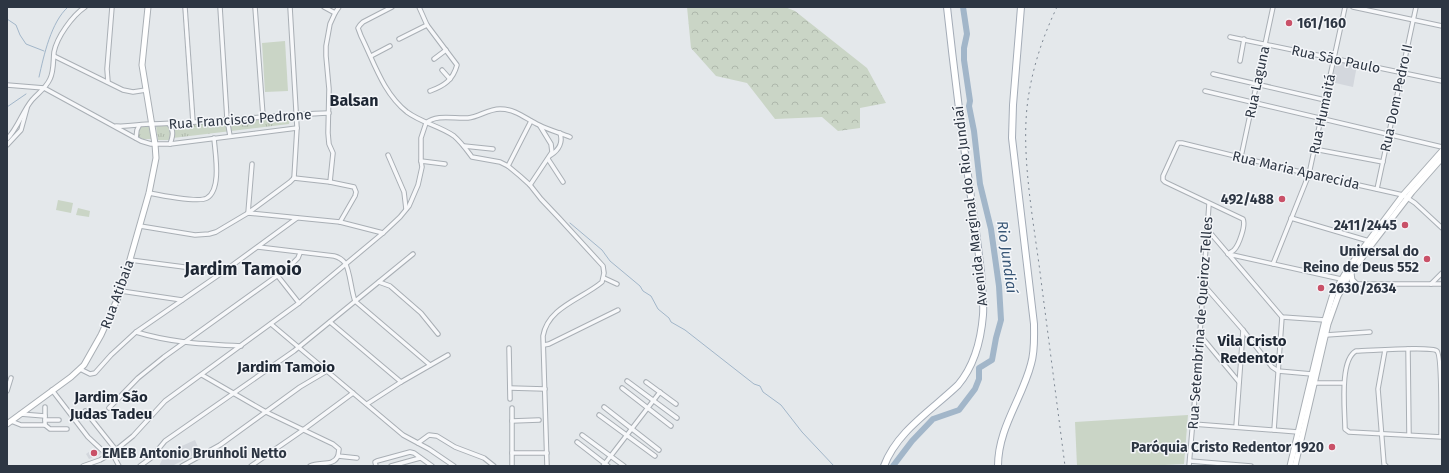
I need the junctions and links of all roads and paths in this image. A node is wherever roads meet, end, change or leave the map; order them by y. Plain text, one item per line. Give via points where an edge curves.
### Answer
1 (85, 7) edge
2 (112, 7) edge
3 (148, 7) edge
4 (185, 7) edge
5 (220, 7) edge
6 (255, 7) edge
7 (290, 7) edge
8 (324, 7) edge
9 (339, 7) edge
10 (392, 7) edge
11 (419, 7) edge
12 (947, 7) edge
13 (1021, 7) edge
14 (1273, 7) edge
15 (1345, 7) edge
16 (1353, 7) edge
17 (1416, 7) edge
18 (335, 13) junction
19 (1413, 20) junction
20 (427, 25) junction
21 (1442, 26) edge
22 (1230, 36) dead end
23 (399, 39) dead end
24 (1244, 40) junction
25 (1265, 44) junction
26 (390, 46) dead end
27 (446, 50) junction
28 (54, 56) junction
29 (371, 56) junction
30 (1334, 58) junction
31 (434, 59) dead end
32 (1240, 61) dead end
33 (442, 70) dead end
34 (1402, 73) junction
35 (1213, 74) dead end
36 (450, 79) junction
37 (1442, 81) edge
38 (108, 82) junction
39 (1257, 84) junction
40 (7, 85) edge
41 (44, 88) junction
42 (146, 90) junction
43 (430, 91) dead end
44 (1205, 91) dead end
45 (1325, 100) junction
46 (1253, 102) junction
47 (27, 108) junction
48 (329, 113) junction
49 (296, 114) junction
50 (263, 116) junction
51 (1321, 118) junction
52 (227, 119) junction
53 (531, 121) junction
54 (193, 122) junction
55 (426, 123) junction
56 (151, 124) junction
57 (169, 124) junction
58 (115, 126) junction
59 (139, 126) junction
60 (540, 126) junction
61 (297, 128) junction
62 (560, 133) junction
63 (1388, 134) junction
64 (230, 136) junction
65 (9, 137) edge
66 (570, 137) dead end
67 (136, 138) junction
68 (214, 138) junction
69 (12, 140) junction
70 (155, 144) junction
71 (170, 144) junction
72 (7, 145) edge
73 (464, 146) junction
74 (1442, 147) edge
75 (493, 149) dead end
76 (1314, 149) junction
77 (1442, 151) edge
78 (388, 155) dead end
79 (551, 155) junction
80 (1241, 157) junction
81 (1442, 158) edge
82 (548, 159) junction
83 (421, 161) junction
84 (1383, 162) junction
85 (252, 164) dead end
86 (445, 164) dead end
87 (508, 166) junction
88 (1309, 174) junction
89 (294, 178) junction
90 (330, 182) junction
91 (563, 182) dead end
92 (530, 185) junction
93 (1377, 189) junction
94 (149, 193) junction
95 (1406, 196) junction
96 (1209, 204) junction
97 (256, 208) junction
98 (406, 209) junction
99 (248, 213) junction
100 (263, 215) junction
101 (297, 218) junction
102 (1291, 218) junction
103 (340, 222) junction
104 (140, 226) junction
105 (1442, 228) edge
106 (1207, 229) junction
107 (383, 233) junction
108 (1369, 241) junction
109 (258, 246) junction
110 (300, 253) junction
111 (413, 254) dead end
112 (1228, 254) junction
113 (130, 260) junction
114 (346, 263) junction
115 (1273, 264) junction
116 (223, 272) junction
117 (1351, 273) junction
118 (1442, 273) edge
119 (277, 275) junction
120 (604, 278) junction
121 (1343, 280) junction
122 (379, 282) junction
123 (617, 284) dead end
124 (1203, 284) junction
125 (1356, 284) junction
126 (1432, 284) junction
127 (1442, 284) edge
128 (121, 291) junction
129 (182, 300) junction
130 (355, 301) junction
131 (299, 303) junction
132 (618, 310) dead end
133 (1282, 317) junction
134 (1325, 320) junction
135 (330, 322) junction
136 (271, 324) junction
137 (1243, 330) junction
138 (136, 332) junction
139 (1370, 332) dead end
140 (438, 334) dead end
141 (1200, 335) junction
142 (1326, 335) junction
143 (184, 343) junction
144 (544, 345) junction
145 (241, 346) junction
146 (299, 347) junction
147 (510, 348) dead end
148 (1408, 349) junction
149 (1385, 350) junction
150 (448, 355) dead end
151 (430, 365) junction
152 (80, 369) junction
153 (327, 371) junction
154 (1278, 371) junction
155 (1441, 373) edge
156 (1312, 374) junction
157 (202, 375) junction
158 (11, 378) dead end
159 (627, 381) dead end
160 (401, 382) junction
161 (646, 382) dead end
162 (1239, 383) junction
163 (1314, 383) junction
164 (1344, 383) junction
165 (510, 388) junction
166 (622, 388) dead end
167 (545, 389) junction
168 (52, 390) junction
169 (7, 391) edge
170 (660, 392) junction
171 (234, 393) junction
172 (353, 393) junction
173 (510, 399) dead end
174 (653, 400) junction
175 (367, 404) junction
176 (676, 404) dead end
177 (45, 407) dead end
178 (604, 407) dead end
179 (109, 408) dead end
180 (512, 408) dead end
181 (647, 408) junction
182 (86, 412) dead end
183 (266, 412) junction
184 (20, 414) junction
185 (599, 415) dead end
186 (45, 418) junction
187 (677, 418) dead end
188 (59, 420) dead end
189 (539, 420) dead end
190 (512, 421) junction
191 (9, 422) edge
192 (1193, 424) junction
193 (45, 426) junction
194 (671, 426) dead end
195 (1236, 427) junction
196 (631, 428) junction
197 (66, 429) dead end
198 (303, 430) junction
199 (1274, 430) junction
200 (1298, 432) junction
201 (1381, 434) junction
202 (582, 435) dead end
203 (626, 435) junction
204 (1409, 435) junction
205 (1441, 437) edge
206 (577, 442) dead end
207 (418, 443) junction
208 (660, 450) dead end
209 (103, 451) dead end
210 (114, 452) junction
211 (512, 453) junction
212 (547, 453) junction
213 (338, 456) junction
214 (610, 456) junction
215 (655, 456) dead end
216 (356, 458) dead end
217 (420, 458) junction
218 (1190, 461) junction
219 (605, 465) edge
220 (83, 466) edge
221 (119, 466) edge
222 (140, 466) edge
223 (183, 466) edge
224 (250, 466) edge
225 (310, 466) edge
226 (376, 466) edge
227 (391, 466) edge
228 (432, 466) edge
229 (454, 466) edge
230 (494, 466) edge
231 (512, 466) edge
232 (547, 466) edge
233 (624, 466) edge
234 (884, 466) edge
235 (998, 466) edge
236 (1189, 466) edge
237 (1251, 466) edge
238 (1290, 466) edge
239 (1294, 466) edge
240 (1386, 466) edge

1 - 28 street via 73,18 56,44
2 - 38 street
3 - 42 main road, Rua Atibaia via 142,59
4 - 54 street
5 - 52 street
6 - 50 street
7 - 49 street
8 - 18 street
9 - 18 street
10 - 29 street via 363,22 358,28
11 - 20 street
12 - 234 main road, Avenida Marginal do Rio Jundiaí via 984,297 983,315 979,341 963,379 898,440
13 - 235 main road via 1012,138 1034,324 1034,350 1028,375 1002,435
14 - 25 street, Rua Laguna
15 - 30 street, Rua Humaitá
16 - 19 street
17 - 19 street, Rua Dom Pedro II
18 - 48 street via 326,46 330,89
19 - 21 street
19 - 34 street, Rua Dom Pedro II
20 - 23 street
20 - 27 street
22 - 24 street, Rua São Paulo
24 - 25 street, Rua São Paulo
24 - 32 street
25 - 30 street, Rua São Paulo
25 - 39 street, Rua Laguna
26 - 29 street
27 - 31 street
27 - 36 street via 457,65
28 - 38 street
28 - 41 street via 50,78
29 - 55 street via 391,96 409,113
30 - 34 street, Rua São Paulo
30 - 45 street, Rua Humaitá
33 - 36 street
34 - 37 street, Rua São Paulo
34 - 63 street, Rua Dom Pedro II
35 - 39 street
36 - 43 street
38 - 42 street via 128,92
39 - 45 street
39 - 46 street, Rua Laguna
40 - 41 street
41 - 47 street
41 - 58 street
42 - 56 main road, Rua Atibaia
44 - 46 street
45 - 51 street, Rua Humaitá
46 - 51 street
46 - 80 street, Rua Laguna
47 - 65 street
47 - 69 street via 21,130
48 - 49 street, Rua Francisco Pedrone
48 - 90 street via 328,141 333,152
49 - 50 street, Rua Francisco Pedrone
49 - 61 street
50 - 52 street, Rua Francisco Pedrone
51 - 63 street
51 - 76 street, Rua Humaitá
52 - 54 street, Rua Francisco Pedrone
52 - 64 street
53 - 55 street via 515,112 500,109 467,118 433,119
53 - 60 street
53 - 87 street
54 - 57 street, Rua Francisco Pedrone
55 - 73 street via 447,132
55 - 83 street via 422,138
56 - 57 street, Rua Francisco Pedrone
56 - 59 street, Rua Francisco Pedrone
56 - 70 main road, Rua Atibaia
57 - 71 street via 173,132
58 - 59 street, Rua Francisco Pedrone
58 - 67 street
59 - 67 street
60 - 62 street
60 - 79 street via 551,144
61 - 64 street
61 - 89 street
62 - 66 street
62 - 79 street via 560,145
63 - 74 street
63 - 84 street, Rua Dom Pedro II
64 - 68 street
65 - 69 street
67 - 70 street
68 - 71 street
68 - 94 street via 216,174 212,193 207,198 197,200
69 - 72 street
70 - 71 street
70 - 94 main road, Rua Atibaia via 156,158
73 - 75 street
73 - 87 street via 472,157 496,160
76 - 84 street
76 - 88 street, Rua Humaitá
77 - 95 main road
78 - 98 street via 404,192
79 - 82 street
80 - 88 street, Rua Maria Aparecida
80 - 96 street, Rua Maria Aparecida via 1179,143 1176,146 1163,180
81 - 95 main road
82 - 91 street
82 - 92 street
83 - 86 street
83 - 98 street via 418,185
84 - 93 street, Rua Dom Pedro II
85 - 99 street
87 - 92 street
88 - 93 street, Rua Maria Aparecida
88 - 102 street, Rua Humaitá
89 - 90 street
89 - 97 street
90 - 103 street via 354,187 356,190
92 - 120 street via 601,263
93 - 95 street, Rua Maria Aparecida
94 - 104 main road, Rua Atibaia
95 - 105 street, Rua Maria Aparecida
95 - 108 main road
95 - 117 main road
96 - 106 street, Rua Setembrina de Queiroz Telles
96 - 112 street via 1245,222 1239,241
97 - 99 street
97 - 100 street
98 - 107 street
99 - 100 street
99 - 104 street via 216,232 204,235
100 - 101 street
101 - 103 street
101 - 109 street
102 - 108 street
102 - 115 street, Rua Humaitá
103 - 107 street
104 - 113 main road, Rua Atibaia
106 - 112 street
106 - 124 street, Rua Setembrina de Queiroz Telles
107 - 114 street
108 - 121 main road
109 - 110 street
109 - 116 street
110 - 114 street via 334,256
110 - 119 street via 294,263
111 - 122 street
112 - 115 street
112 - 133 street
113 - 116 street
113 - 128 main road, Rua Atibaia
114 - 130 street
114 - 131 street
115 - 121 street
116 - 129 street
117 - 121 main road
117 - 125 main road
118 - 126 street
119 - 131 street
119 - 143 street
120 - 123 street
120 - 144 street via 550,318 544,330
121 - 125 street via 1348,284
121 - 134 main road via 1333,294
121 - 142 main road
122 - 130 street
122 - 140 street via 390,286 421,313
124 - 137 street
124 - 141 street, Rua Setembrina de Queiroz Telles
125 - 126 street
126 - 127 street
128 - 129 street
128 - 152 main road, Rua Atibaia via 95,348
129 - 138 street
130 - 135 street
130 - 151 street
131 - 136 street
132 - 144 street
133 - 134 street
133 - 154 street
134 - 156 main road
135 - 146 street
135 - 160 street
136 - 145 street
136 - 146 street
137 - 154 street
137 - 162 street
138 - 143 street
138 - 152 street via 95,373 90,374
139 - 142 street
141 - 162 street
141 - 192 street, Rua Setembrina de Queiroz Telles
142 - 163 main road
143 - 145 street
143 - 179 street via 150,368
144 - 167 street
145 - 157 street
146 - 153 street
146 - 171 street
147 - 165 street
148 - 149 street
148 - 155 street via 1437,351 1440,355
148 - 204 street
149 - 164 street via 1352,353
149 - 201 street via 1378,389
150 - 151 street
151 - 160 street
152 - 168 main road, Rua Atibaia
153 - 172 street
153 - 183 street
154 - 156 street
154 - 199 street
155 - 205 street
156 - 200 main road
157 - 171 street
157 - 210 street via 165,401 133,436
158 - 169 street
159 - 174 street
160 - 175 street
161 - 170 street
162 - 195 street
163 - 164 street
163 - 239 main road
164 - 201 street via 1345,428 1349,432
165 - 167 street
165 - 173 street
166 - 181 street
167 - 212 street
168 - 184 main road, Rua Atibaia
168 - 209 street via 88,437
170 - 174 street
170 - 176 street
171 - 183 street
171 - 222 street via 169,438
172 - 175 street
172 - 198 street
174 - 181 street
174 - 187 street
175 - 207 street via 403,435
177 - 186 street
178 - 196 street
180 - 190 street
181 - 194 street
181 - 196 street
182 - 210 street
183 - 198 street
183 - 223 street via 220,445
184 - 186 street
184 - 191 main road, Rua Atibaia
185 - 203 street
186 - 188 street
186 - 193 street
189 - 190 street
190 - 211 street
191 - 193 street
192 - 195 street
192 - 218 street, Rua Setembrina de Queiroz Telles
193 - 197 street via 50,429
195 - 199 street
196 - 203 street
196 - 208 street
198 - 213 street via 333,444 339,449
198 - 224 street
199 - 200 street
200 - 238 main road
201 - 204 street
201 - 240 street
202 - 214 street
203 - 214 street
203 - 215 street
204 - 205 street
206 - 219 street
207 - 229 street
207 - 230 street via 429,435 437,436 455,447 484,458
210 - 220 street
210 - 221 street
211 - 212 street
211 - 231 street
212 - 232 street
213 - 216 street
213 - 225 street via 336,461
214 - 219 street
214 - 233 street
217 - 226 street via 408,452 377,461
217 - 227 street
217 - 228 street
218 - 236 street, Rua Setembrina de Queiroz Telles
218 - 237 street

